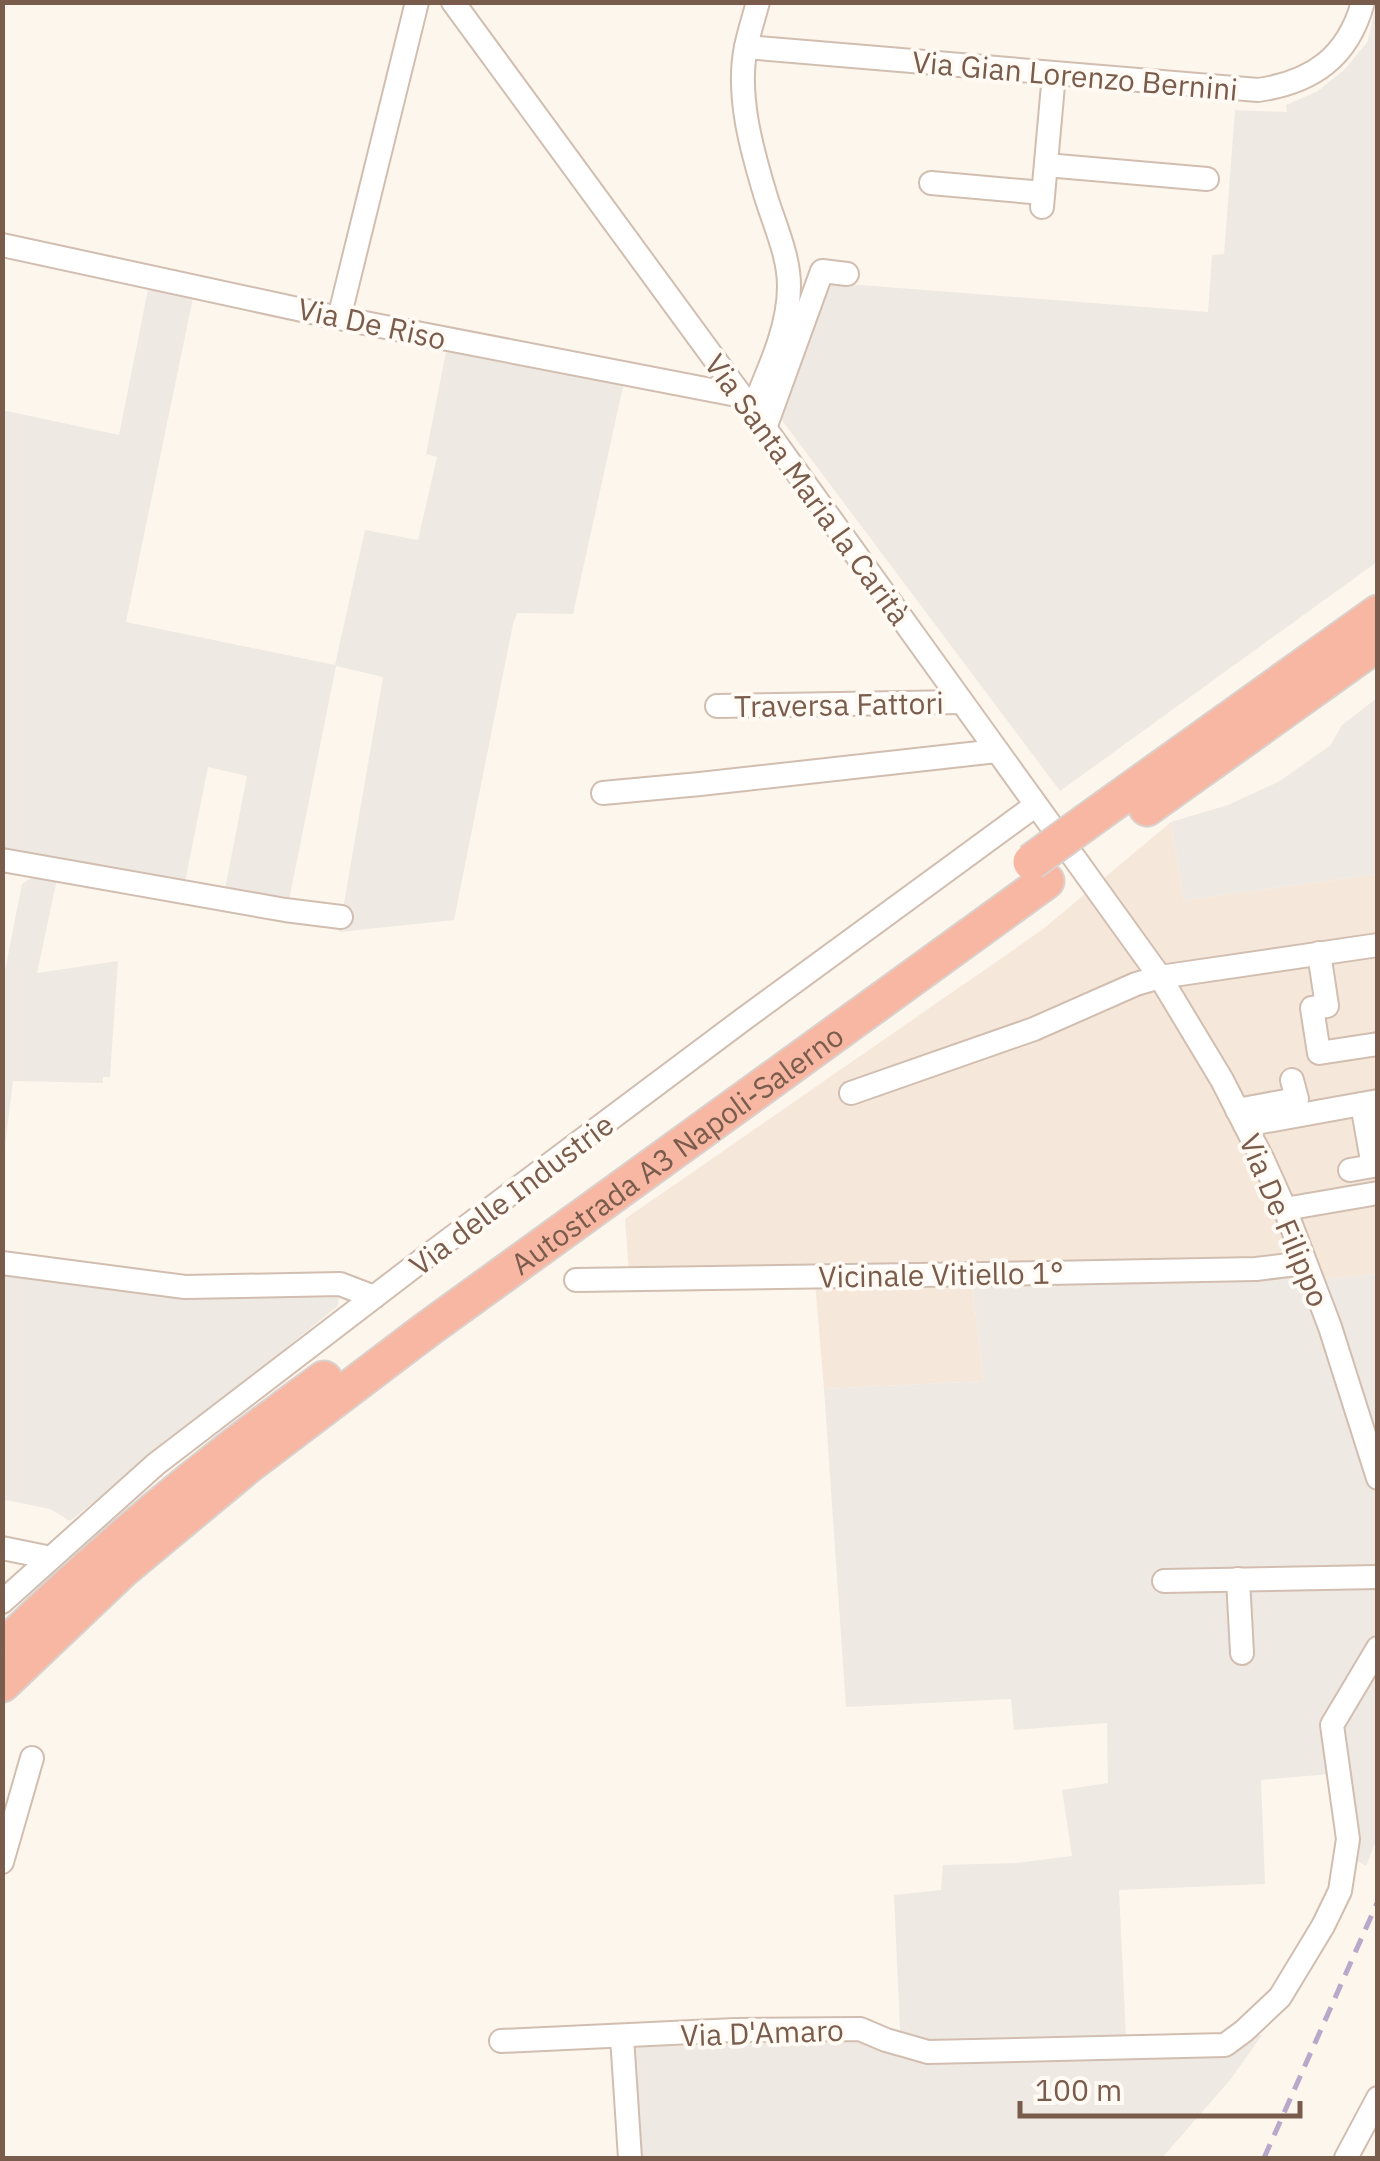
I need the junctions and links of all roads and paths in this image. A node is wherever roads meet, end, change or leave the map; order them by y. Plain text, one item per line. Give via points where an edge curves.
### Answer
1 (417, 2) edge
2 (453, 2) edge
3 (758, 2) edge
4 (1362, 2) edge
5 (746, 47) junction
6 (1054, 74) junction
7 (1046, 165) junction
8 (1207, 179) dead end
9 (931, 183) dead end
10 (2, 245) edge
11 (846, 274) dead end
12 (340, 318) junction
13 (753, 411) junction
14 (1378, 613) edge
15 (1378, 643) edge
16 (962, 702) junction
17 (717, 706) dead end
18 (997, 752) junction
19 (603, 793) dead end
20 (1036, 805) junction
21 (1095, 831) junction
22 (2, 860) edge
23 (1038, 872) junction
24 (340, 916) dead end
25 (1378, 944) edge
26 (1319, 953) junction
27 (1160, 977) junction
28 (1378, 1044) edge
29 (1292, 1080) dead end
30 (851, 1093) dead end
31 (1370, 1102) edge
32 (1241, 1117) junction
33 (1350, 1170) dead end
34 (1378, 1194) edge
35 (1284, 1209) junction
36 (2, 1263) edge
37 (1305, 1263) junction
38 (576, 1280) dead end
39 (374, 1297) junction
40 (1378, 1478) edge
41 (2, 1548) edge
42 (51, 1558) junction
43 (1378, 1577) edge
44 (1238, 1579) junction
45 (1164, 1581) dead end
46 (2, 1602) edge
47 (1378, 1648) edge
48 (2, 1649) edge
49 (1242, 1653) dead end
50 (2, 1684) edge
51 (32, 1758) dead end
52 (2, 1862) edge
53 (622, 2037) junction
54 (500, 2041) dead end
55 (1378, 2098) edge
56 (630, 2158) edge
57 (1346, 2158) edge

1 - 12 street
2 - 13 street, Via Santa Maria la Carità
3 - 5 street
4 - 6 street, Via Gian Lorenzo Bernini via 1351,34 1332,58 1279,87
5 - 6 street, Via Gian Lorenzo Bernini
5 - 13 street via 751,136 789,282 781,334
6 - 7 street
7 - 8 street
7 - 9 street via 1042,200
10 - 12 street, Via De Riso
11 - 13 street via 822,271
12 - 13 street, Via De Riso via 624,375
13 - 16 street, Via Santa Maria la Carità
14 - 21 highway, Autostrada A3 Napoli-Salerno
15 - 21 highway, Autostrada A3 Napoli-Salerno
16 - 17 street, Traversa Fattori
16 - 18 street, Via Santa Maria la Carità
18 - 19 street
18 - 20 street, Via Santa Maria la Carità
20 - 27 street, Via Santa Maria la Carità
20 - 39 street, Via delle Industrie
21 - 23 highway, Autostrada A3 Napoli-Salerno, bridge
22 - 24 street
23 - 48 highway, Autostrada A3 Napoli-Salerno via 233,1444
23 - 50 highway, Autostrada A3 Napoli-Salerno via 248,1466 122,1570
25 - 26 street
26 - 27 street
26 - 28 street via 1326,1006 1312,1008 1318,1054
27 - 30 street
27 - 32 street, Via De Filippo
29 - 32 street via 1297,1099
31 - 32 street
31 - 33 street via 1374,1166
32 - 35 street, Via De Filippo
34 - 35 street
35 - 37 street, Via De Filippo
36 - 39 street via 186,1287 340,1284
37 - 38 street, Vicinale Vitiello 1°
37 - 40 street, Via De Filippo
39 - 42 street, Via delle Industrie via 156,1464
41 - 42 street
42 - 46 street, Via delle Industrie
43 - 44 street
44 - 45 street
44 - 49 street
47 - 53 street, Via D'Amaro via 1332,1725 1348,1839 1340,1891 1280,1996 1225,2046 928,2052 860,2029
51 - 52 street
53 - 54 street, Via D'Amaro
53 - 56 street
55 - 57 street

